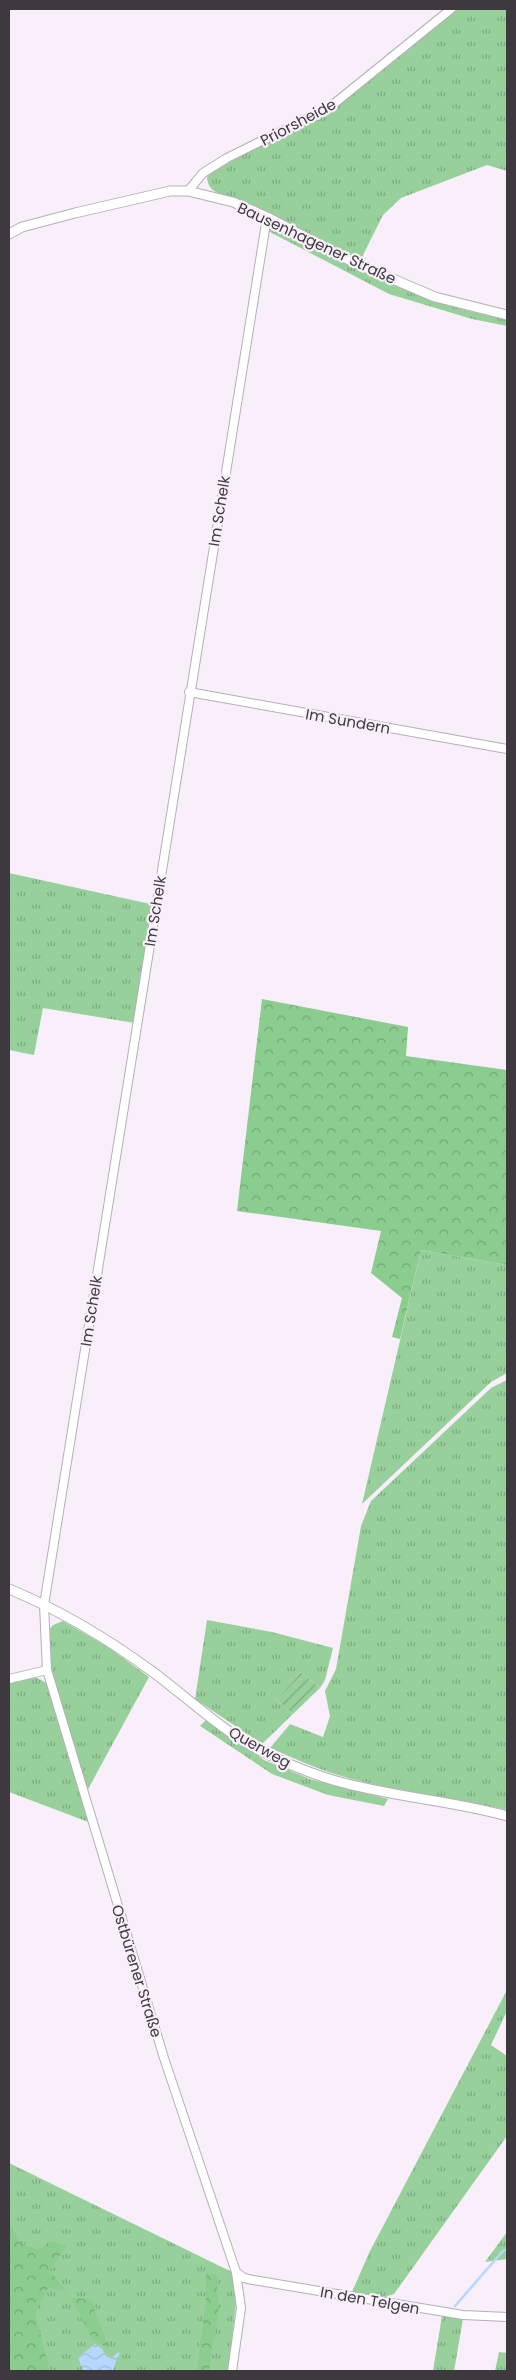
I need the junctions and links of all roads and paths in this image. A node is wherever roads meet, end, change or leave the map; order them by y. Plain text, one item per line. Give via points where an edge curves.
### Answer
1 (451, 9) edge
2 (188, 190) junction
3 (267, 217) junction
4 (9, 234) edge
5 (507, 315) edge
6 (190, 692) junction
7 (507, 749) edge
8 (9, 1589) edge
9 (44, 1605) junction
10 (47, 1670) junction
11 (9, 1679) edge
12 (507, 1816) edge
13 (236, 2272) junction
14 (507, 2317) edge
15 (232, 2371) edge

1 - 2 street, Priorsheide via 330,107 227,158 203,173
2 - 3 street, Bausenhagener Straße via 233,202
2 - 4 street, Bausenhagener Straße via 170,191 22,226
3 - 5 street, Bausenhagener Straße via 355,263 435,297
3 - 6 street, Im Schelk
6 - 7 street, Im Sundern
6 - 9 street, Im Schelk
8 - 9 street
9 - 10 street, Ostbürener Straße
9 - 12 street, Querweg via 111,1643 243,1740 301,1770 378,1791 455,1803
10 - 11 street
10 - 13 street, Ostbürener Straße via 164,2058
13 - 14 street, In den Telgen via 254,2280 454,2314
13 - 15 street, Ostbürener Straße via 241,2308

